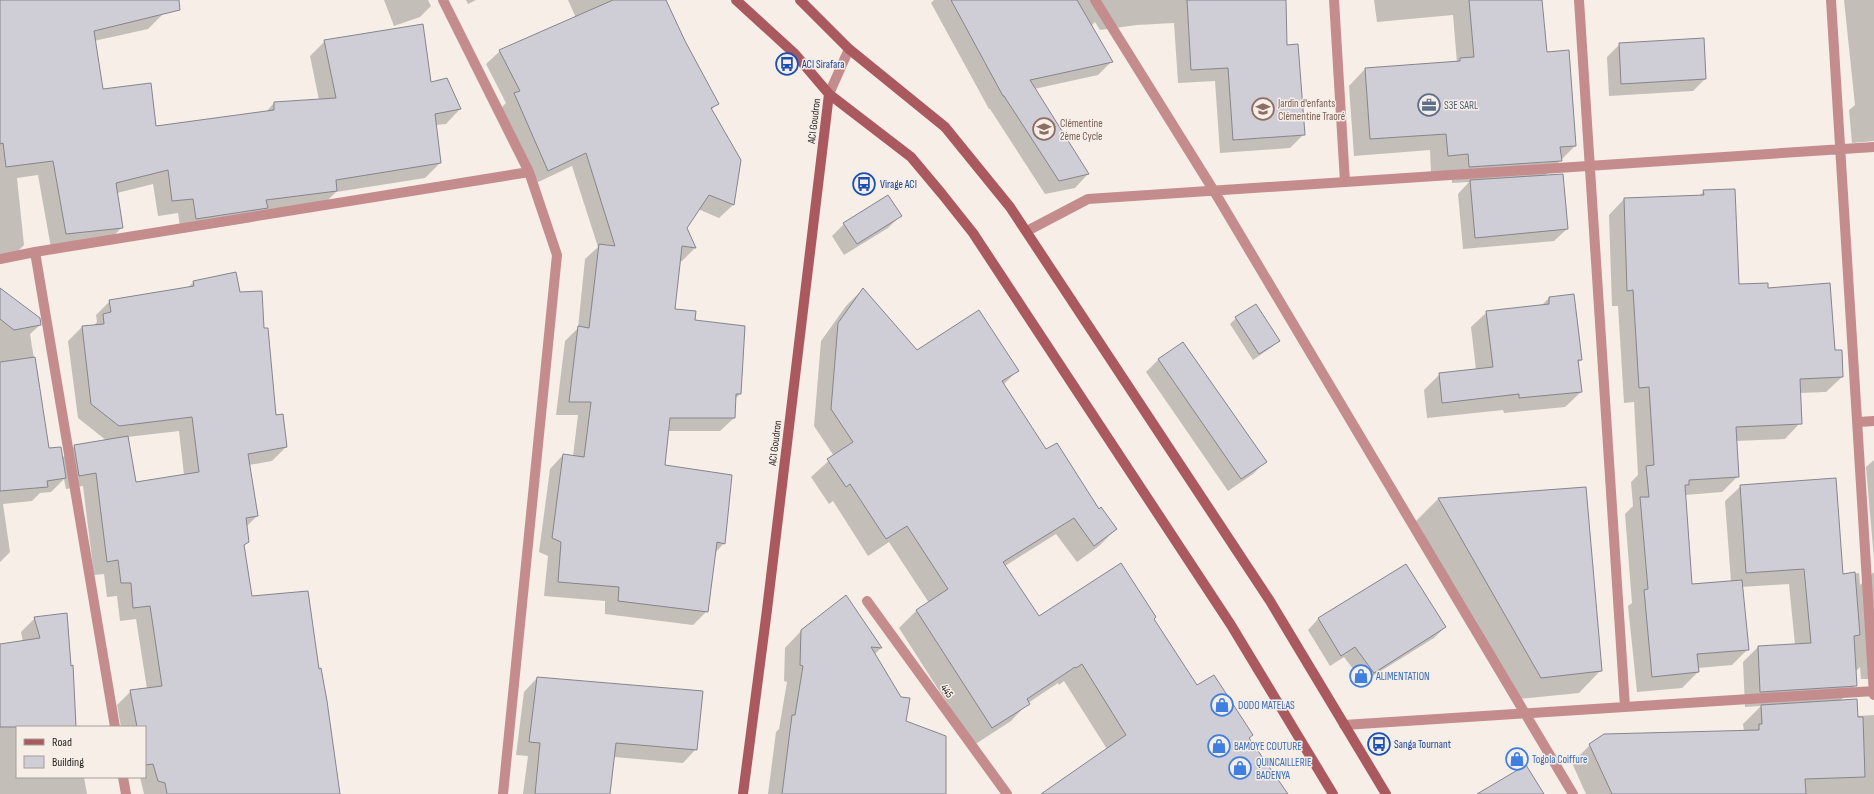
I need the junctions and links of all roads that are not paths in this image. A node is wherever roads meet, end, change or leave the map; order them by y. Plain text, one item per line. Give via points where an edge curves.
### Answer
1 (443, 0) edge
2 (736, 0) edge
3 (800, 0) edge
4 (1094, 0) edge
5 (1334, 0) edge
6 (1579, 0) edge
7 (1831, 0) edge
8 (849, 49) junction
9 (829, 94) junction
10 (1874, 147) edge
11 (1840, 149) junction
12 (1590, 166) junction
13 (529, 172) junction
14 (1345, 182) junction
15 (1214, 191) junction
16 (1027, 231) junction
17 (35, 252) junction
18 (0, 259) edge
19 (1874, 421) edge
20 (1858, 422) junction
21 (867, 602) dead end
22 (1874, 691) edge
23 (1874, 695) edge
24 (1625, 707) junction
25 (1524, 713) junction
26 (1344, 724) junction
27 (115, 726) edge
28 (123, 778) edge
29 (126, 794) edge
30 (503, 794) edge
31 (743, 794) edge
32 (1007, 794) edge
33 (1333, 794) edge
34 (1386, 794) edge
35 (1573, 794) edge

1 - 13 street
2 - 9 main road via 795,54
3 - 8 main road
4 - 15 street
5 - 14 street
6 - 12 street
7 - 11 street
8 - 9 street
8 - 16 main road via 945,127
9 - 31 main road, ACI Goudron via 768,610
9 - 33 main road via 911,157 973,233 1231,625
10 - 11 street
11 - 12 street
11 - 20 street
12 - 14 street
12 - 24 street
13 - 17 street
13 - 30 street via 557,255
14 - 15 street
15 - 16 street via 1088,199
15 - 25 street
16 - 26 main road via 1270,601
17 - 18 street
17 - 27 street
19 - 20 street
20 - 22 street
21 - 32 street, 445
22 - 23 street
22 - 24 street
24 - 25 street
25 - 26 street
25 - 35 street
26 - 34 main road
28 - 29 street

